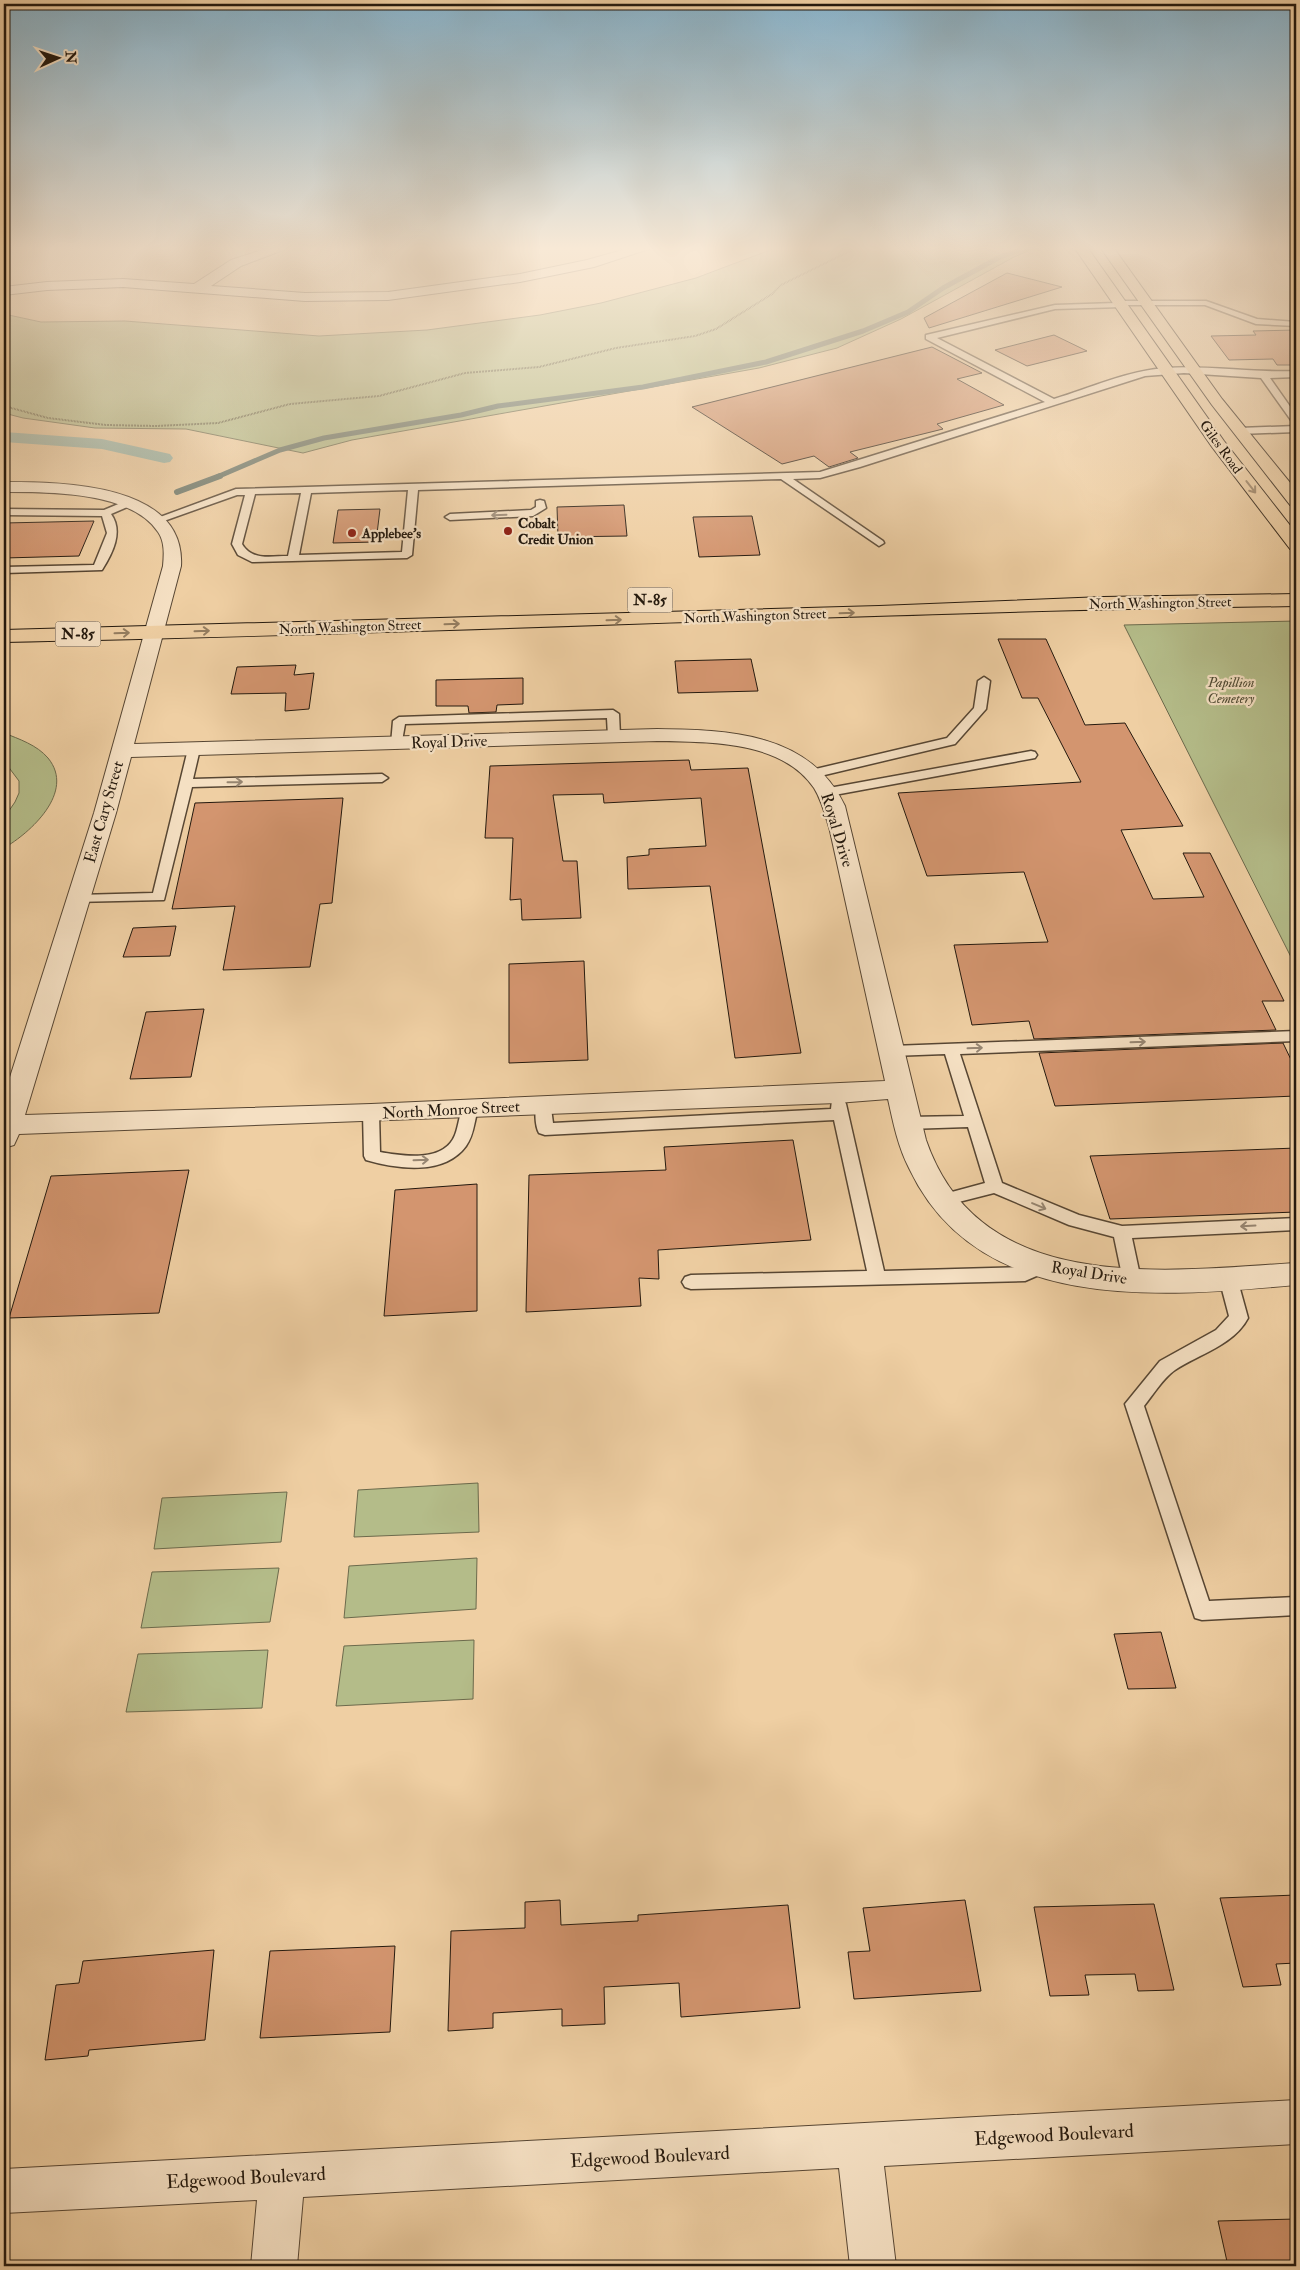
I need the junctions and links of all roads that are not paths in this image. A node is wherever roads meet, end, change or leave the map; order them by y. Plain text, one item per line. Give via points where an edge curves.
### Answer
1 (960, 353) edge
2 (1158, 353) edge
3 (1167, 353) edge
4 (1296, 374) edge
5 (1263, 375) junction
6 (1178, 379) junction
7 (1109, 385) junction
8 (1054, 402) junction
9 (1286, 407) junction
10 (1296, 407) edge
11 (1296, 420) edge
12 (1296, 429) edge
13 (1239, 431) junction
14 (889, 454) junction
15 (854, 456) dead end
16 (824, 463) dead end
17 (787, 476) junction
18 (4, 487) edge
19 (413, 487) junction
20 (307, 490) junction
21 (251, 492) junction
22 (1296, 501) edge
23 (128, 503) junction
24 (540, 503) dead end
25 (4, 512) edge
26 (105, 513) junction
27 (450, 517) dead end
28 (157, 520) junction
29 (879, 543) dead end
30 (1296, 545) edge
31 (293, 559) junction
32 (4, 570) edge
33 (1269, 582) dead end
34 (940, 592) dead end
35 (1296, 600) edge
36 (157, 618) junction
37 (4, 636) edge
38 (984, 681) dead end
39 (194, 749) junction
40 (121, 751) junction
41 (1031, 755) dead end
42 (812, 774) junction
43 (382, 778) dead end
44 (186, 783) junction
45 (829, 792) junction
46 (78, 899) junction
47 (1296, 1036) edge
48 (951, 1049) junction
49 (892, 1051) junction
50 (899, 1090) junction
51 (838, 1104) junction
52 (470, 1109) junction
53 (371, 1114) junction
54 (973, 1121) junction
55 (908, 1124) junction
56 (5, 1129) edge
57 (994, 1187) junction
58 (943, 1200) junction
59 (1296, 1224) edge
60 (1122, 1232) junction
61 (1042, 1266) junction
62 (1296, 1274) edge
63 (877, 1277) junction
64 (1228, 1278) junction
65 (1132, 1280) junction
66 (691, 1282) dead end
67 (1296, 1606) edge
68 (1296, 2122) edge
69 (859, 2146) junction
70 (282, 2176) junction
71 (4, 2191) edge
72 (274, 2266) edge
73 (873, 2266) edge

1 - 8 lane
2 - 6 main road, Giles Road
3 - 6 main road, Giles Road
4 - 5 lane
5 - 6 lane
5 - 9 lane
6 - 7 lane
6 - 7 lane via 1124,377
6 - 13 main road, Giles Road
6 -> 30 main road, Giles Road via 1218,444
7 - 8 lane
8 - 14 lane
9 - 10 lane
9 - 11 lane
12 - 13 lane
13 - 22 main road, Giles Road
14 - 15 lane
14 - 17 lane via 820,475
16 - 17 lane
17 - 19 lane
17 - 29 lane
18 - 23 street via 87,491
19 - 20 lane
19 - 31 lane via 407,556
20 - 21 lane
20 - 31 lane
21 - 28 lane via 215,498
21 - 31 lane via 237,544 242,553 256,560
23 - 26 lane
23 - 28 street
24 -> 27 lane via 541,508 533,513
25 - 26 lane
26 - 32 lane via 111,520 113,534 98,568
28 - 36 street, East Cary Street via 166,530 173,556
33 - 34 main road, North Washington Street
36 -> 35 main road, North Washington Street / N-85 via 879,612 1103,603
37 -> 36 main road, North Washington Street / N-85
36 - 40 street, East Cary Street
38 - 42 lane via 980,709 951,741
39 - 40 street, Royal Drive
39 - 42 street, Royal Drive via 708,736 760,745 788,756
39 - 44 lane
40 - 46 street, East Cary Street
41 - 45 lane
42 - 45 street, Royal Drive
44 -> 43 lane
44 - 46 lane via 159,896
45 - 49 street, Royal Drive
46 - 56 street, East Cary Street
48 -> 47 lane
48 - 49 lane
48 - 54 lane
49 - 50 street, Royal Drive
50 - 51 street, North Monroe Street
50 - 55 street, Royal Drive
51 - 52 street, North Monroe Street via 609,1114 544,1105
51 - 63 lane
52 - 53 street, North Monroe Street
53 -> 52 lane via 372,1156 393,1160 441,1159 460,1142
53 - 56 street, North Monroe Street
54 - 55 lane
54 - 57 lane
55 - 58 street, Royal Drive via 923,1168
57 - 58 lane
57 -> 60 lane via 1075,1221
58 - 61 street, Royal Drive via 973,1229 1004,1251
59 -> 60 lane
60 - 65 lane
61 - 63 lane via 1025,1274
61 - 65 street, Royal Drive via 1070,1273
62 - 64 street, Royal Drive
63 - 66 lane
64 - 65 street, Royal Drive
64 - 67 lane via 1239,1318 1222,1335 1167,1366 1134,1404 1202,1611
68 - 69 street, Edgewood Boulevard
69 - 70 street, Edgewood Boulevard
69 - 73 street
70 - 71 street, Edgewood Boulevard
70 - 72 street

